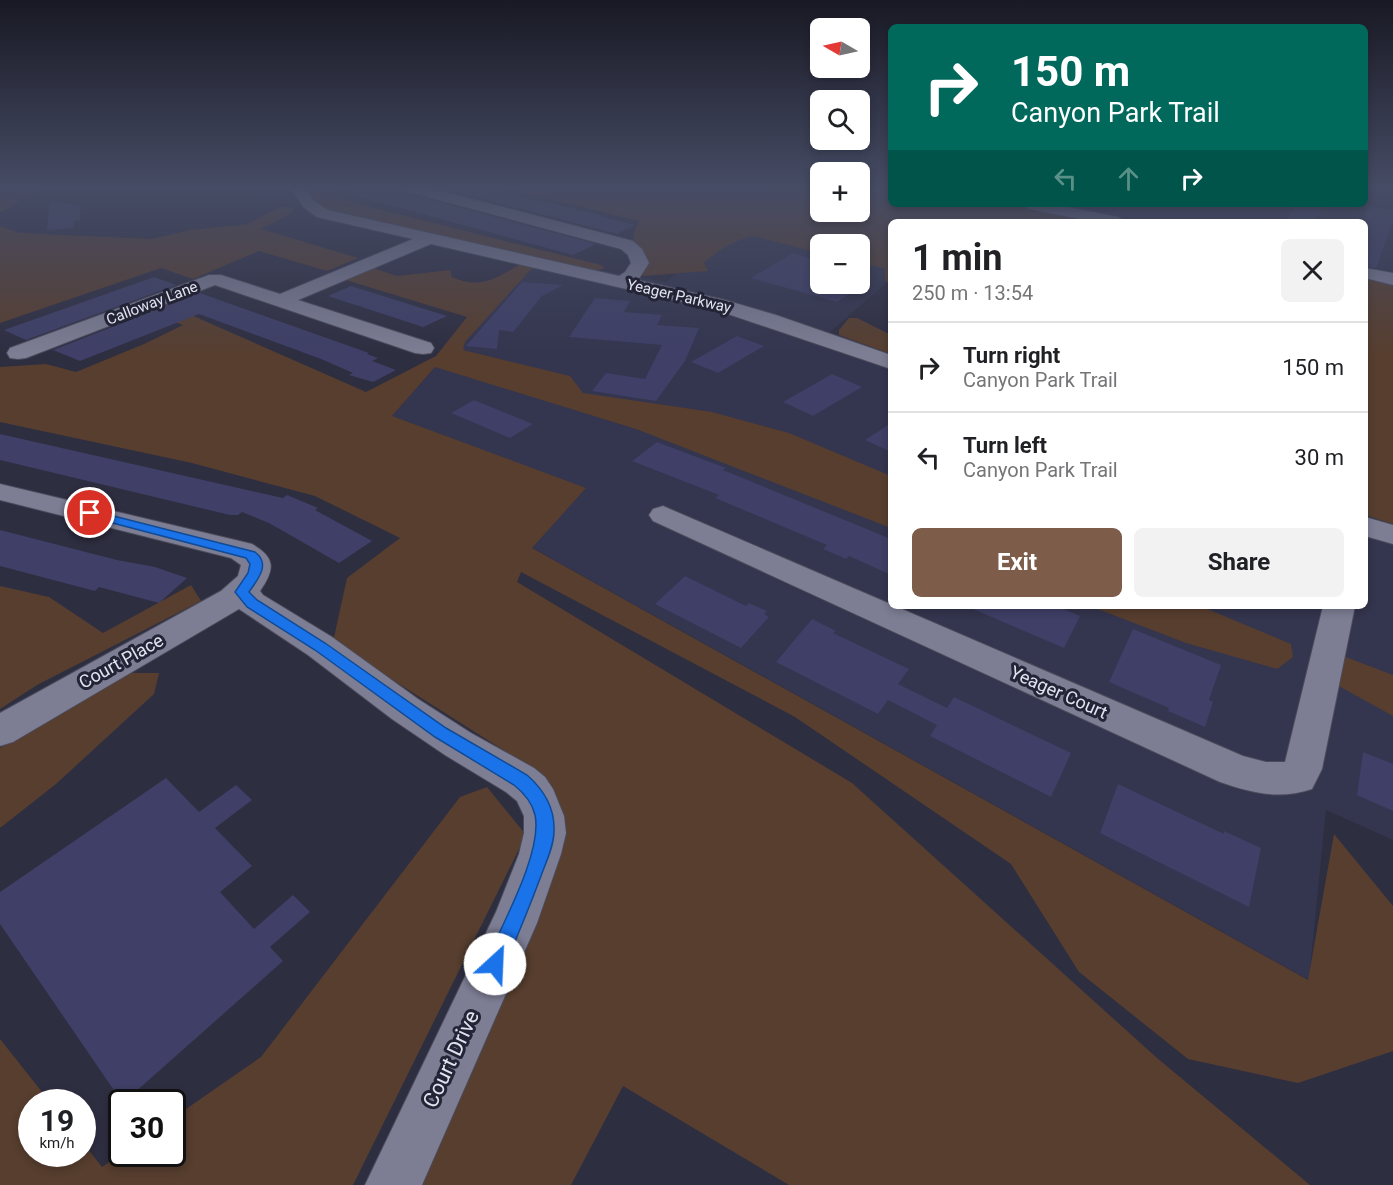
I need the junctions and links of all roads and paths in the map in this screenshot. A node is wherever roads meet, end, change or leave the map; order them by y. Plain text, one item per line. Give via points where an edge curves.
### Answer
1 (418, 243) edge
2 (447, 243) edge
3 (621, 243) edge
4 (1368, 274) edge
5 (1393, 279) edge
6 (621, 283) junction
7 (280, 301) junction
8 (423, 348) dead end
9 (18, 353) dead end
10 (888, 361) edge
11 (0, 492) edge
12 (663, 515) dead end
13 (242, 592) junction
14 (1338, 609) edge
15 (0, 730) edge
16 (393, 1185) edge

1 - 7 street
2 - 6 street, Yeager Parkway
3 - 6 street via 636,253 640,263 632,276
4 - 5 street
6 - 10 street, Yeager Parkway via 740,310
7 - 8 street, Calloway Lane
7 - 9 street, Calloway Lane via 215,279
11 - 13 street via 250,555 257,564
12 - 14 street, Yeager Court via 1234,770 1270,780 1298,777 1304,769
13 - 15 street, Court Place
13 - 16 street, Court Drive via 252,603 458,744 520,780 531,789 544,816 540,854 514,923

